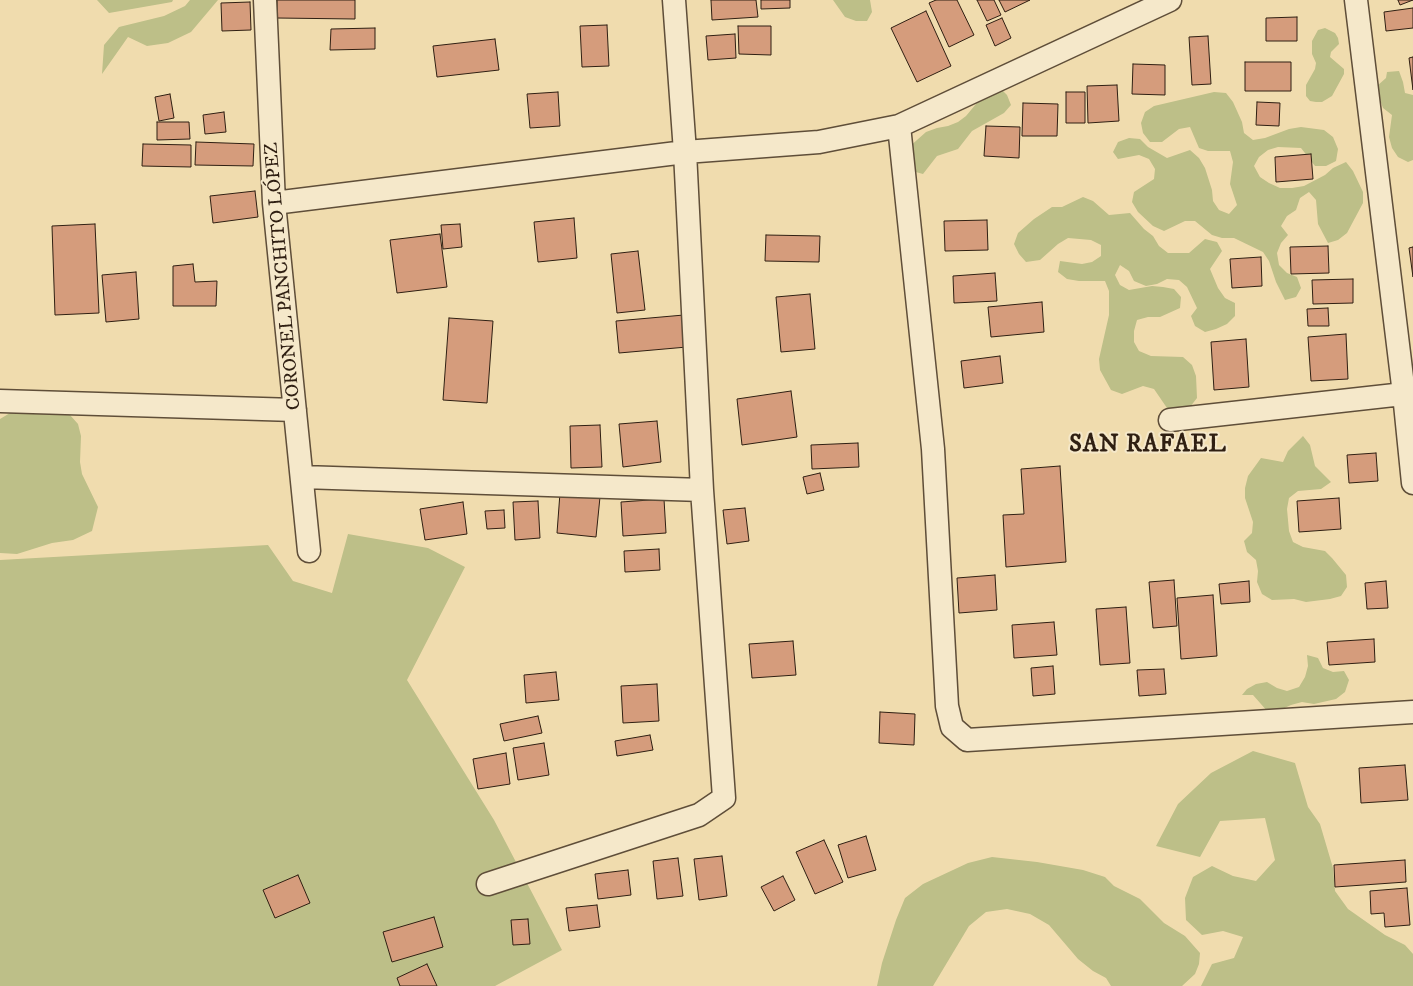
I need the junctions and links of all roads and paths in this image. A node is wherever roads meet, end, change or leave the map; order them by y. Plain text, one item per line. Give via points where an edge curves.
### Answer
1 (265, 0) edge
2 (674, 0) edge
3 (1170, 0) edge
4 (1356, 0) edge
5 (899, 126) junction
6 (685, 152) junction
7 (274, 203) junction
8 (1408, 393) edge
9 (0, 400) edge
10 (295, 410) junction
11 (1170, 420) dead end
12 (302, 478) junction
13 (1413, 483) edge
14 (702, 490) junction
15 (309, 551) dead end
16 (1413, 712) edge
17 (488, 884) dead end

1 - 7 street, CORONEL PANCHITO LÓPEZ
2 - 6 street
3 - 5 street
4 - 8 street
5 - 6 street via 819,142
5 - 16 street via 933,449 948,706 952,727 967,740
6 - 7 street
6 - 14 street
7 - 10 street, CORONEL PANCHITO LÓPEZ
8 - 11 street
8 - 13 street
9 - 10 street
10 - 12 street, CORONEL PANCHITO LÓPEZ
12 - 14 street
12 - 15 street, CORONEL PANCHITO LÓPEZ
14 - 17 street via 724,798 699,815

